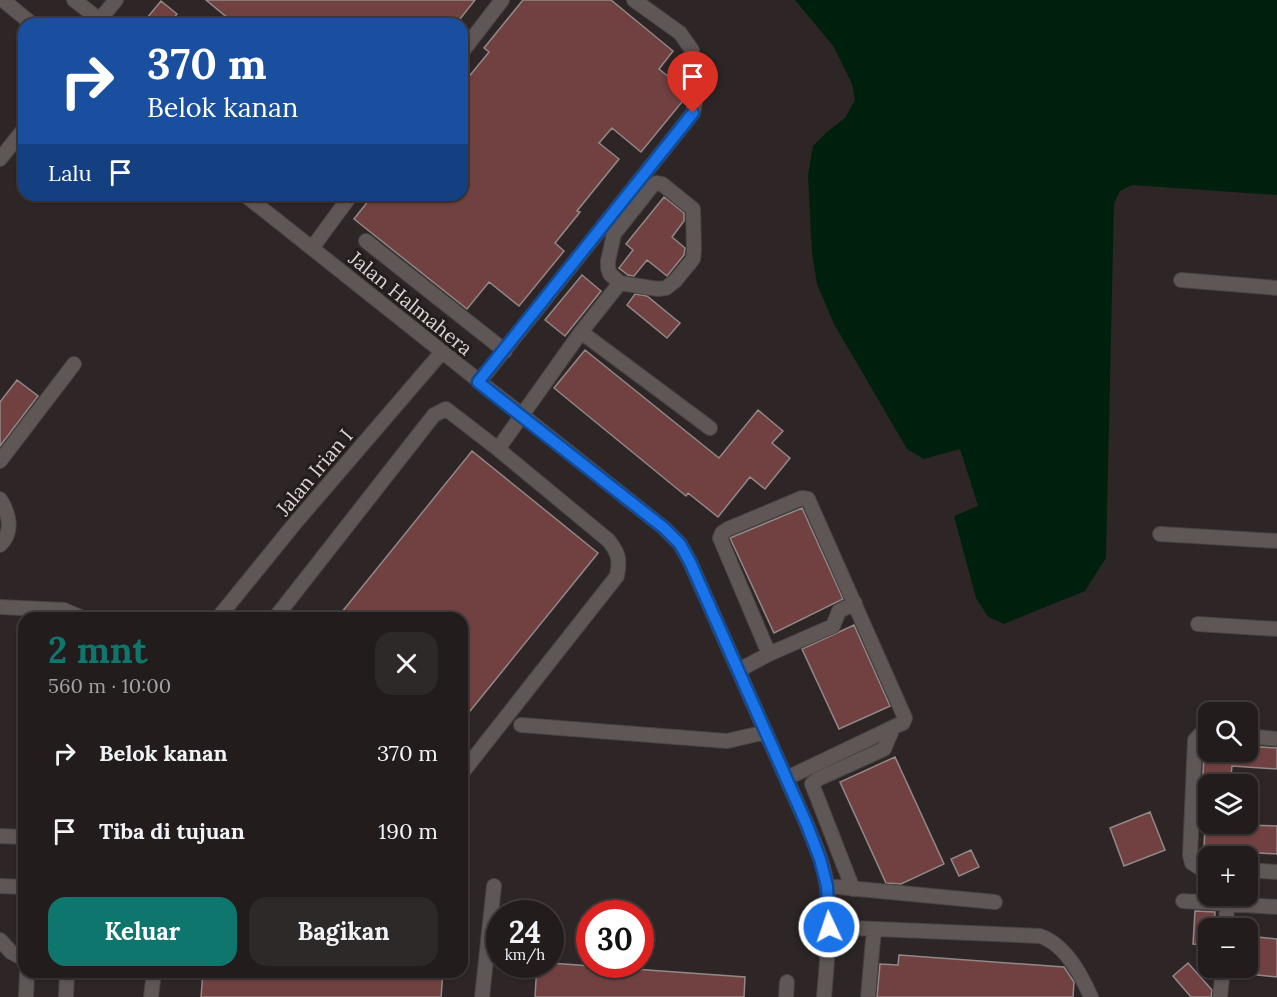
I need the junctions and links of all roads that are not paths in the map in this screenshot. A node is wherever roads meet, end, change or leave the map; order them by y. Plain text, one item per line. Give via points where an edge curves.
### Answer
1 (3, 0) edge
2 (74, 0) edge
3 (116, 0) edge
4 (502, 0) edge
5 (634, 0) edge
6 (25, 18) edge
7 (94, 18) edge
8 (101, 18) edge
9 (468, 44) edge
10 (18, 136) edge
11 (0, 159) edge
12 (253, 201) edge
13 (347, 201) edge
14 (366, 241) dead end
15 (312, 248) junction
16 (1181, 280) dead end
17 (620, 283) junction
18 (1277, 288) edge
19 (580, 332) junction
20 (505, 351) junction
21 (442, 352) junction
22 (74, 364) dead end
23 (478, 382) junction
24 (522, 416) junction
25 (710, 428) dead end
26 (498, 449) junction
27 (0, 460) edge
28 (0, 499) edge
29 (1160, 534) dead end
30 (1277, 541) edge
31 (0, 545) edge
32 (855, 603) junction
33 (0, 607) edge
34 (70, 612) edge
35 (223, 612) edge
36 (280, 612) edge
37 (1198, 624) dead end
38 (1277, 629) edge
39 (769, 654) junction
40 (739, 670) junction
41 (521, 725) dead end
42 (892, 728) junction
43 (766, 732) junction
44 (1198, 737) edge
45 (1258, 737) edge
46 (1277, 739) edge
47 (468, 765) edge
48 (787, 778) junction
49 (0, 836) edge
50 (18, 837) edge
51 (1198, 866) edge
52 (1258, 871) edge
53 (1277, 872) edge
54 (0, 886) edge
55 (494, 886) dead end
56 (827, 886) junction
57 (18, 888) edge
58 (853, 889) junction
59 (1183, 901) dead end
60 (994, 902) dead end
61 (1198, 902) edge
62 (1258, 905) edge
63 (1277, 907) edge
64 (829, 927) junction
65 (874, 929) junction
66 (0, 940) edge
67 (18, 955) edge
68 (27, 978) edge
69 (67, 978) edge
70 (153, 978) edge
71 (1221, 978) edge
72 (787, 982) dead end
73 (26, 997) edge
74 (66, 997) edge
75 (151, 997) edge
76 (482, 997) edge
77 (786, 997) edge
78 (824, 997) edge
79 (868, 997) edge
80 (1091, 997) edge
81 (1220, 997) edge

1 - 6 street
2 - 7 street
3 - 8 street
4 - 9 street
5 - 20 street via 680,33 692,50 693,113
10 - 11 street
12 - 15 street, Jalan Halmahera
13 - 15 street
14 - 20 street
15 - 21 street, Jalan Halmahera
16 - 18 street
17 - 17 street via 608,268 614,234 652,186 662,184 693,209 693,259 666,288
17 - 19 street
19 - 24 street
19 - 25 street
20 - 23 street
21 - 23 street, Jalan Halmahera
21 - 35 street, Jalan Irian I
22 - 27 street
23 - 24 street, Jalan Halmahera
24 - 26 street
24 - 40 street, Jalan Halmahera via 680,544
26 - 36 street via 446,409 434,415
26 - 47 street via 608,540 620,562 617,576
28 - 31 street via 8,510 10,526
29 - 30 street
32 - 39 street via 839,610 833,626
32 - 39 street via 808,499 802,498 722,532 721,543
32 - 42 street via 905,714 903,723
33 - 34 street
37 - 38 street
39 - 40 street
40 - 43 street, Jalan Halmahera
41 - 43 street via 727,741
42 - 48 street
42 - 58 street via 878,753 812,784
43 - 48 street, Jalan Halmahera
44 - 51 street via 1190,855 1192,863
45 - 46 street
48 - 56 street, Jalan Halmahera
49 - 50 street
52 - 53 street
54 - 57 street
55 - 76 street
56 - 58 street
56 - 64 street, Jalan Halmahera
58 - 60 street
59 - 61 street
62 - 63 street
64 - 65 street
64 - 78 street, Jalan Halmahera
65 - 79 street
65 - 80 street via 1040,936 1055,944 1071,962
66 - 67 street
68 - 73 street
69 - 74 street
70 - 75 street
71 - 81 street
72 - 77 street

